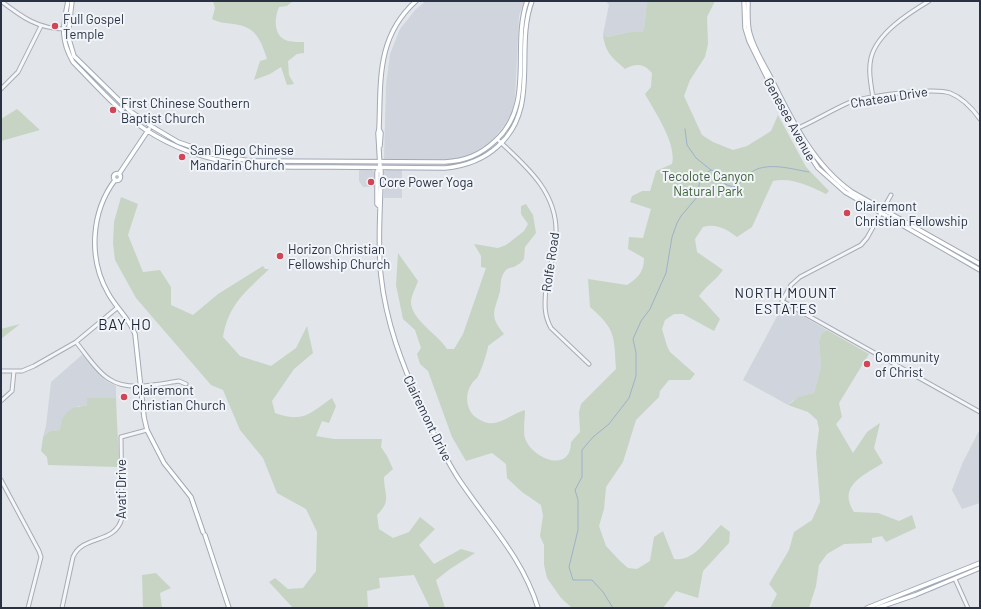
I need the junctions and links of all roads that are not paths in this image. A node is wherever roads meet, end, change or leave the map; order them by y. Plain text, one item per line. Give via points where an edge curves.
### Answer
1 (1, 1) edge
2 (68, 1) edge
3 (72, 1) edge
4 (416, 1) edge
5 (527, 1) edge
6 (532, 1) edge
7 (744, 1) edge
8 (748, 1) edge
9 (929, 1) edge
10 (41, 26) junction
11 (65, 29) junction
12 (521, 32) junction
13 (526, 39) junction
14 (1, 89) edge
15 (873, 98) junction
16 (980, 119) edge
17 (151, 126) junction
18 (796, 129) junction
19 (148, 131) junction
20 (498, 139) junction
21 (501, 143) junction
22 (380, 162) junction
23 (380, 167) junction
24 (891, 195) dead end
25 (883, 210) junction
26 (880, 214) junction
27 (980, 264) edge
28 (980, 270) edge
29 (117, 308) junction
30 (76, 342) junction
31 (589, 364) dead end
32 (1, 371) edge
33 (14, 371) junction
34 (186, 384) dead end
35 (141, 385) junction
36 (1, 401) edge
37 (980, 412) edge
38 (147, 430) junction
39 (1, 480) edge
40 (980, 563) edge
41 (980, 568) edge
42 (960, 571) junction
43 (953, 574) junction
44 (956, 578) junction
45 (944, 584) junction
46 (28, 608) edge
47 (62, 608) edge
48 (229, 608) edge
49 (538, 608) edge
50 (867, 608) edge
51 (877, 608) edge
52 (968, 608) edge

1 - 10 street via 21,17
2 - 11 main road
3 - 11 main road
4 - 22 main road, Clairemont Drive via 395,26 386,45 381,76
5 - 12 main road
6 - 13 main road via 528,13
7 - 18 main road, Genesee Avenue via 745,28 749,41
8 - 18 main road, Genesee Avenue via 748,25 752,40
9 - 15 street via 904,15 874,49 870,71
10 - 11 street
10 - 14 street via 18,72
11 - 17 main road via 79,62 130,111
11 - 19 main road via 64,40 73,62
12 - 13 main road
12 - 20 main road via 519,98 513,118
13 - 21 main road via 522,105 517,120
15 - 16 street, Chateau Drive via 925,90 942,91 960,98
15 - 18 street, Chateau Drive via 848,103
17 - 19 main road
17 - 22 main road via 190,147 224,157 264,162
18 - 25 main road, Genesee Avenue via 836,179 852,192
18 - 26 main road, Genesee Avenue via 812,159 835,185
19 - 23 main road via 189,151 223,162 263,167
19 - 29 main road via 119,174 114,175 116,180 98,214 94,241 100,275
20 - 21 street, Rolfe Road
20 - 22 main road via 482,152 461,161
21 - 23 main road via 484,157 462,166
21 - 31 street, Rolfe Road via 536,177 551,203 556,234 546,290 546,320 551,328
22 - 23 main road, Clairemont Drive
23 - 49 main road, Clairemont Drive via 377,172 377,204 380,207 382,281 389,322 401,361 445,457 518,560 531,585
24 - 25 street
25 - 26 street
25 - 27 main road, Genesee Avenue
26 - 28 main road, Genesee Avenue
26 - 37 street via 861,245 800,277 791,285 782,301
29 - 30 street
29 - 35 main road via 130,322 135,334
30 - 33 street via 28,369
30 - 35 street via 108,379 119,384
32 - 33 street
33 - 36 street via 12,391
34 - 35 street via 180,381
35 - 38 main road
38 - 47 street, Avati Drive via 121,437 120,526 113,533 84,544 73,557
38 - 48 main road via 164,463 191,497
39 - 46 street via 40,552 41,557
40 - 42 main road
41 - 44 main road
42 - 43 main road
42 - 44 main road
43 - 45 main road
43 - 50 main road
44 - 45 main road
44 - 52 street
45 - 51 main road

